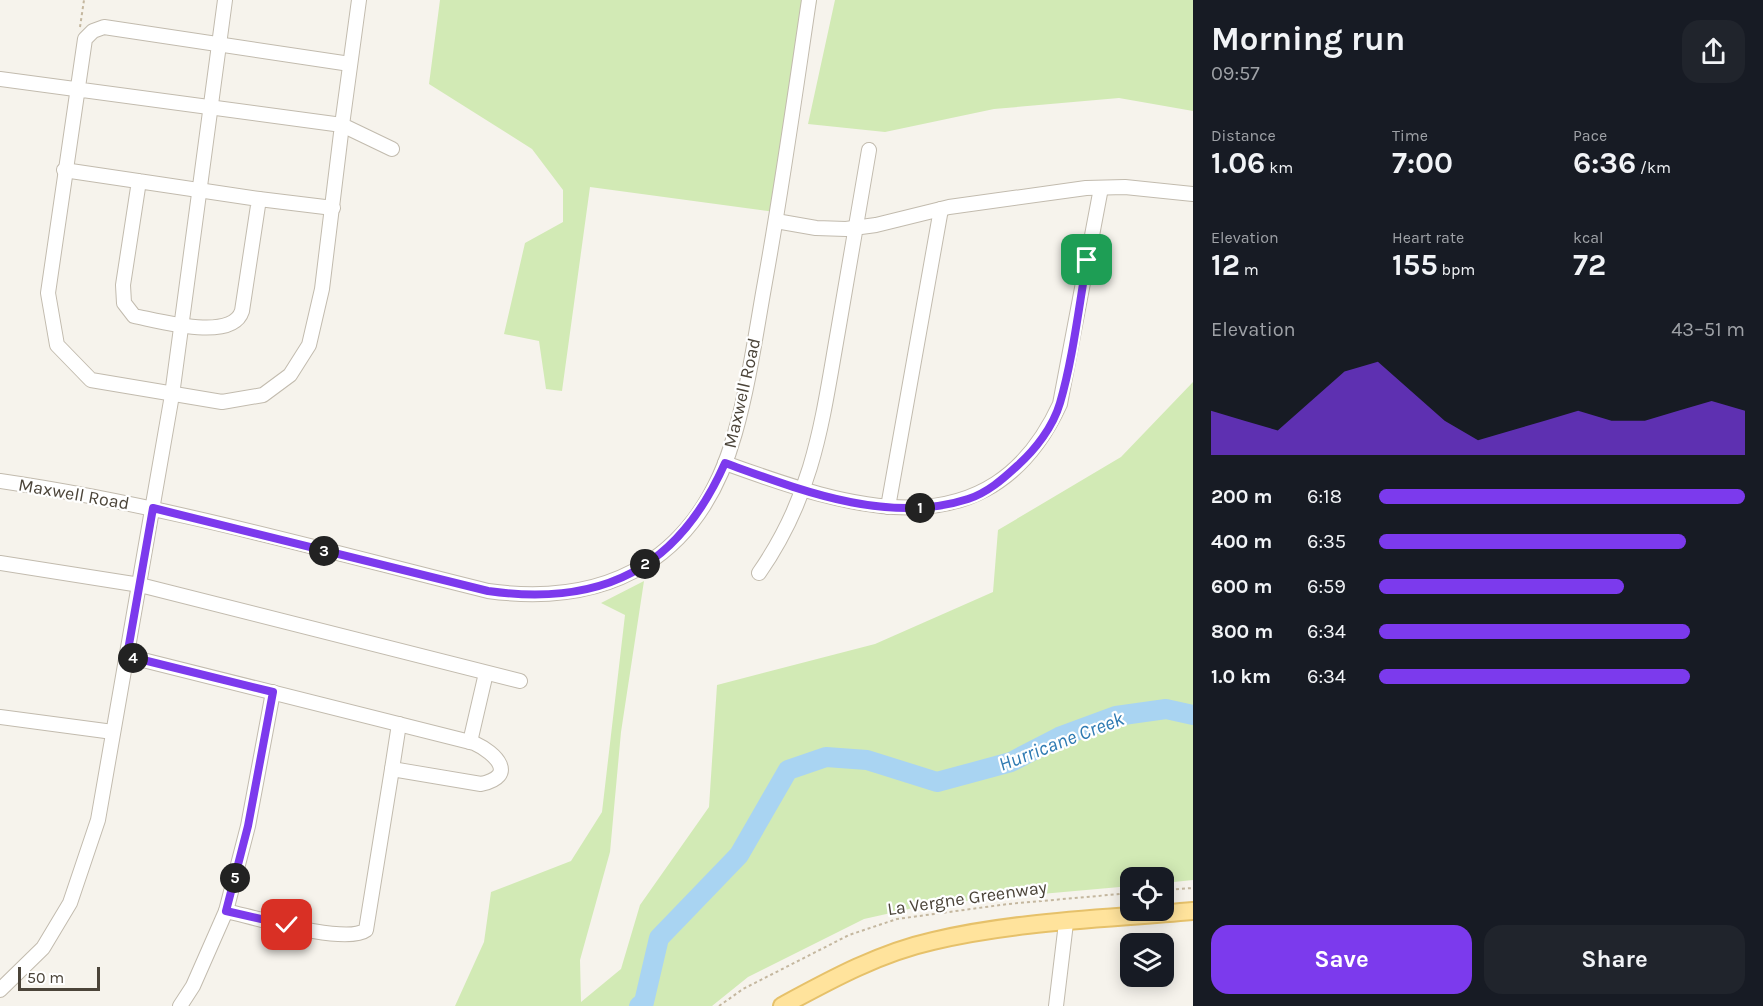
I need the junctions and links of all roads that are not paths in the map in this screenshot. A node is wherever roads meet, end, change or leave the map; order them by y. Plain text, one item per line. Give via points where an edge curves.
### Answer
1 (225, 0) edge
2 (359, 0) edge
3 (809, 0) edge
4 (219, 44) junction
5 (350, 64) junction
6 (6, 80) edge
7 (79, 90) junction
8 (211, 108) junction
9 (342, 125) junction
10 (392, 149) dead end
11 (869, 150) dead end
12 (64, 170) junction
13 (139, 181) junction
14 (1101, 188) junction
15 (200, 190) junction
16 (1193, 194) edge
17 (259, 199) junction
18 (333, 208) junction
19 (941, 209) junction
20 (776, 220) junction
21 (856, 228) junction
22 (181, 324) junction
23 (172, 395) junction
24 (725, 463) junction
25 (0, 481) edge
26 (804, 490) junction
27 (888, 507) junction
28 (153, 508) junction
29 (0, 563) edge
30 (759, 573) dead end
31 (140, 585) junction
32 (127, 656) junction
33 (486, 673) junction
34 (520, 681) dead end
35 (273, 692) junction
36 (0, 717) edge
37 (399, 724) junction
38 (113, 732) junction
39 (470, 742) junction
40 (392, 769) junction
41 (226, 911) junction
42 (1193, 911) edge
43 (1066, 923) junction
44 (0, 990) edge
45 (180, 1006) edge
46 (782, 1006) edge
47 (1056, 1006) edge

1 - 4 street
2 - 5 street
3 - 20 street, Maxwell Road
4 - 5 street
4 - 7 street via 104,27 85,39
4 - 8 street
5 - 9 street
6 - 7 street
7 - 8 street
7 - 12 street
8 - 9 street
8 - 15 street
9 - 10 street
9 - 18 street
11 - 21 street
12 - 13 street
12 - 23 street via 48,293 57,345 91,380
13 - 15 street
13 - 22 street via 123,285 124,303 134,316
14 - 16 street
14 - 19 street
14 - 27 street via 1060,404 1048,430 1028,457 1000,482 970,499 933,508
15 - 17 street
15 - 22 street
17 - 18 street
17 - 22 street via 239,320 215,328
18 - 23 street via 322,289 309,345 290,375 263,395 253,397 222,402
19 - 21 street
19 - 27 street
20 - 21 street via 816,228
20 - 24 street, Maxwell Road via 754,346
21 - 26 street via 820,436
22 - 23 street
23 - 28 street
24 - 26 street
24 - 28 street, Maxwell Road via 701,511 662,552 637,570 594,588 542,596 488,591
25 - 28 street, Maxwell Road
26 - 27 street
26 - 30 street via 780,543
28 - 31 street
29 - 31 street
31 - 32 street
31 - 33 street
32 - 35 street
32 - 38 street
33 - 34 street
33 - 39 street
35 - 37 street
35 - 41 street via 248,826
36 - 38 street
37 - 39 street
37 - 40 street
38 - 44 street via 98,820 70,903 43,948
39 - 40 street via 495,754 500,763 499,773 492,781 481,784
40 - 41 street via 366,930 359,935 336,935
41 - 45 street
42 - 43 main road
43 - 46 main road via 932,941 850,969
43 - 47 street

